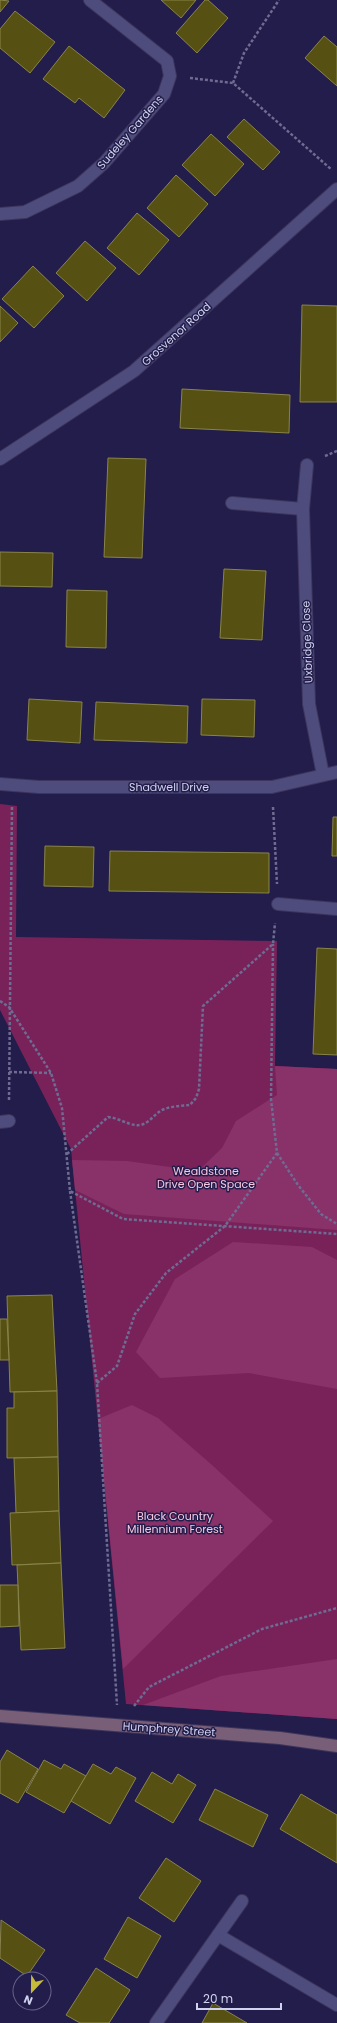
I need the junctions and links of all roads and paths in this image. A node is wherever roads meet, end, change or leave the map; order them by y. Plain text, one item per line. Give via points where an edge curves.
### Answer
1 (90, 0) edge
2 (279, 0) edge
3 (170, 76) junction
4 (233, 83) junction
5 (337, 174) edge
6 (337, 189) edge
7 (0, 214) edge
8 (0, 459) edge
9 (307, 465) dead end
10 (232, 503) dead end
11 (303, 509) junction
12 (337, 772) edge
13 (323, 775) junction
14 (0, 784) edge
15 (12, 785) junction
16 (272, 786) junction
17 (278, 904) junction
18 (337, 909) edge
19 (273, 944) junction
20 (0, 1001) edge
21 (9, 1007) junction
22 (9, 1072) junction
23 (51, 1072) junction
24 (5, 1122) edge
25 (277, 1153) junction
26 (67, 1154) junction
27 (70, 1191) junction
28 (337, 1224) edge
29 (225, 1226) junction
30 (337, 1234) edge
31 (97, 1383) junction
32 (337, 1608) edge
33 (0, 1716) edge
34 (118, 1725) junction
35 (337, 1746) edge
36 (242, 1901) dead end
37 (218, 1936) junction
38 (337, 2006) edge
39 (156, 2023) edge

1 - 3 street via 167,61
2 - 4 path via 244,53
3 - 4 path
3 - 7 street, Sudeley Gardens via 164,94 104,163 78,186 25,212
4 - 5 path
6 - 8 street, Grosvenor Road via 134,371
9 - 11 street, Uxbridge Close
10 - 11 street
11 - 13 street, Uxbridge Close via 309,704
12 - 13 street, Shadwell Drive
13 - 16 street, Shadwell Drive
14 - 15 street, Shadwell Drive
15 - 16 street, Shadwell Drive
15 - 21 path
16 - 17 path
17 - 18 street
17 - 19 path
19 - 25 path via 271,1099
19 - 26 path via 203,1006 199,1089 190,1105 162,1110 144,1125 108,1117
20 - 21 path
21 - 22 path
21 - 23 path
22 - 23 path
22 - 24 path
23 - 26 path via 62,1108
25 - 28 path via 321,1214
25 - 29 path
26 - 27 path
27 - 29 path via 123,1219
27 - 31 path
29 - 30 path
29 - 31 path via 166,1273 135,1314 117,1366
31 - 34 path
32 - 34 path via 262,1629 149,1687
33 - 34 street, Humphrey Street
34 - 35 street, Humphrey Street via 280,1738
36 - 37 street
37 - 38 street
37 - 39 street

